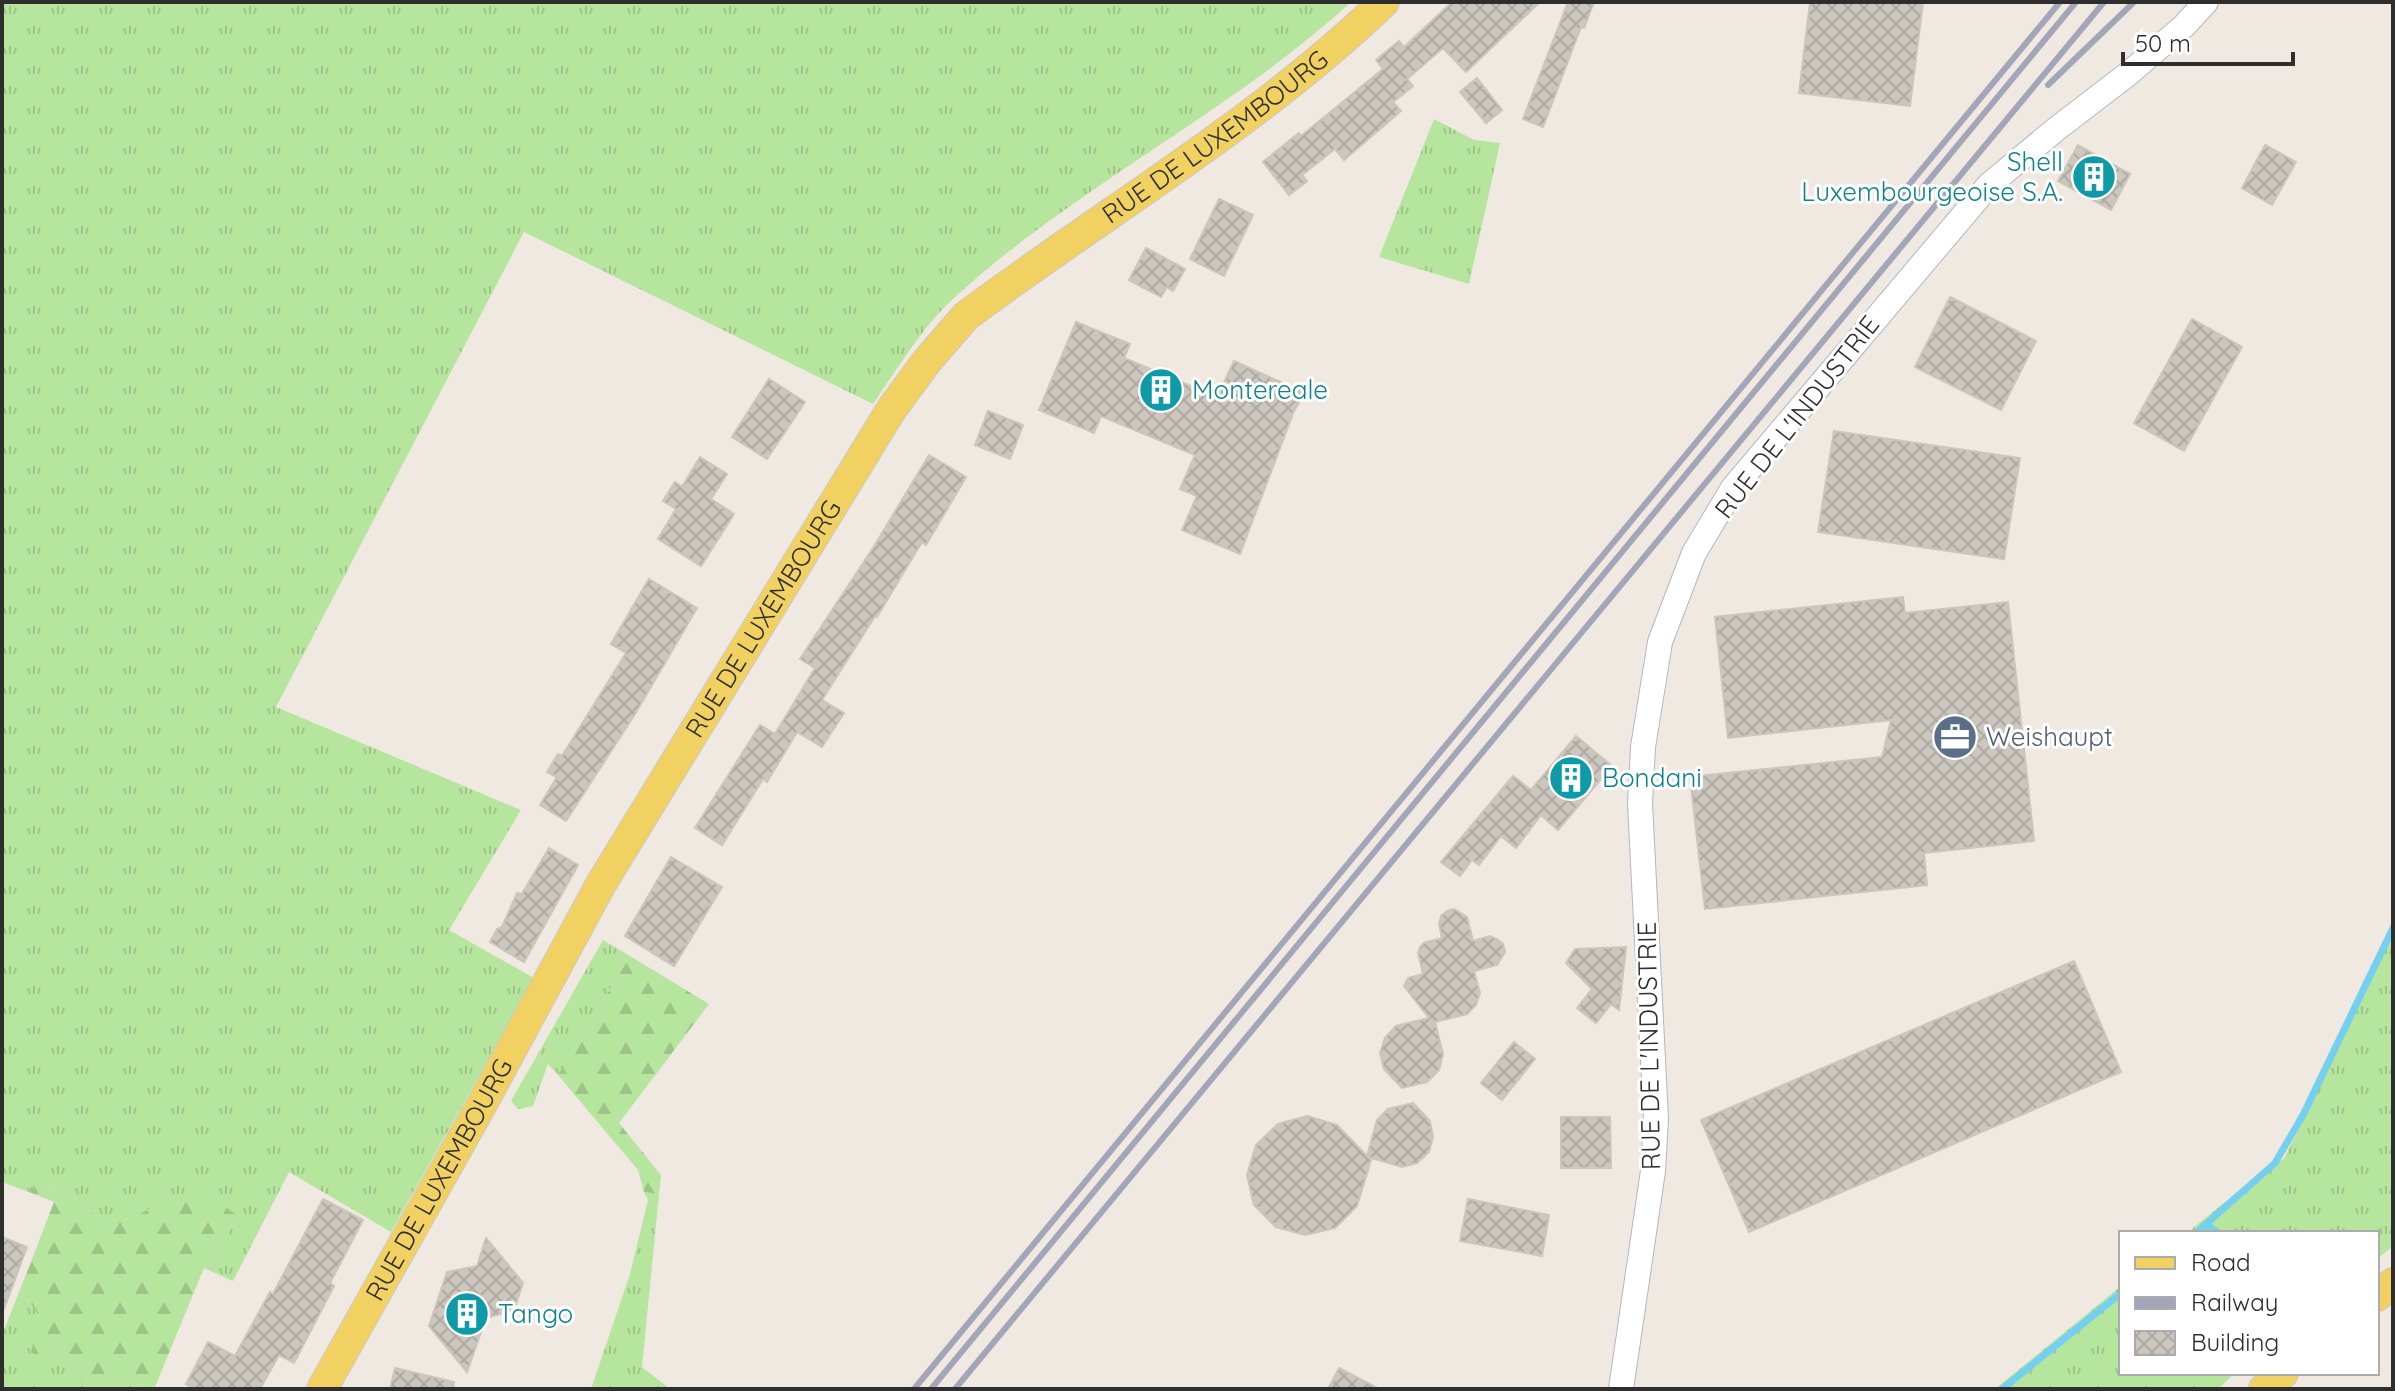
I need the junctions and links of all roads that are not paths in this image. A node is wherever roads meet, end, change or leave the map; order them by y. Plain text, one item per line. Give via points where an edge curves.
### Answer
1 (1384, 2) edge
2 (2206, 2) edge
3 (2281, 1375) edge
4 (322, 1389) edge
5 (1621, 1389) edge
6 (2264, 1389) edge

1 - 4 main road, RUE DE LUXEMBOURG via 1280,93 966,316 927,361 891,410 601,884
2 - 5 street, RUE DE L'INDUSTRIE via 2128,74 1989,185 1733,488 1694,553 1660,642 1643,747 1640,803 1656,1119
3 - 6 main road

